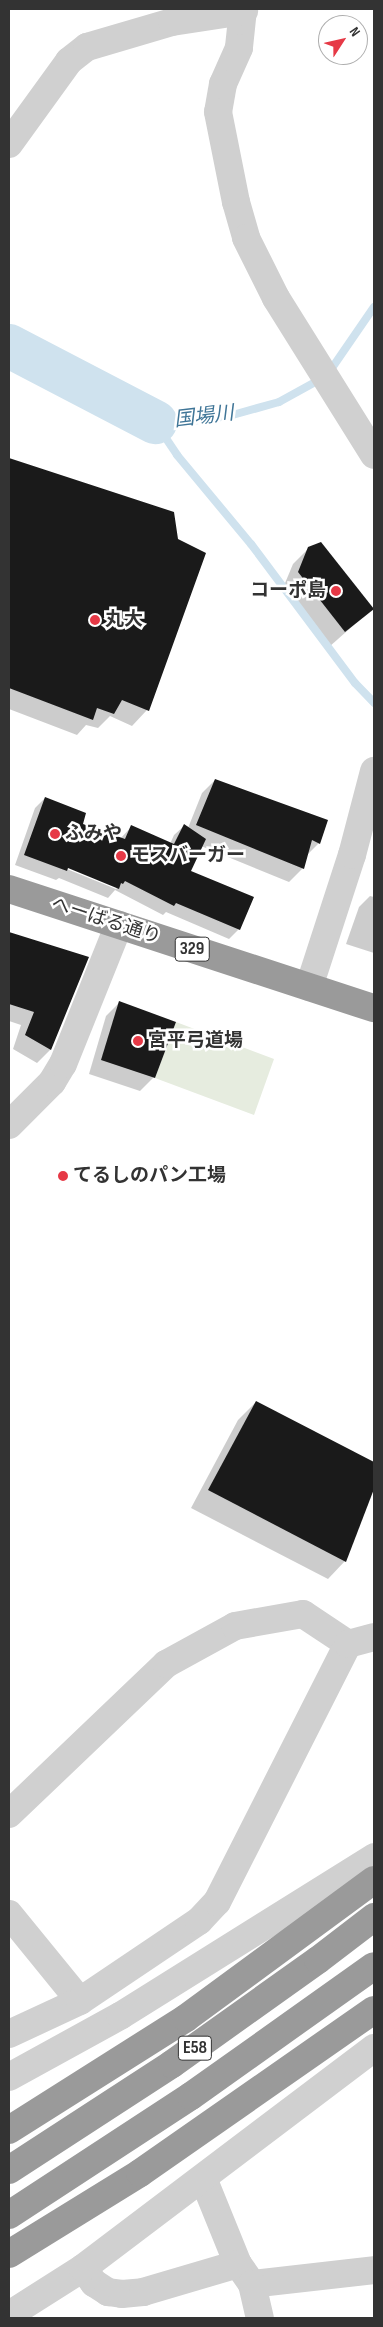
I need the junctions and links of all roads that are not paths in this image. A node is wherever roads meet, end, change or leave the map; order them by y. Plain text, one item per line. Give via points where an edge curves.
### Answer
1 (243, 10) edge
2 (9, 144) edge
3 (374, 455) edge
4 (374, 773) edge
5 (9, 889) edge
6 (120, 925) junction
7 (309, 987) junction
8 (374, 1008) edge
9 (9, 1125) edge
10 (374, 1636) edge
11 (348, 1644) junction
12 (9, 1814) edge
13 (374, 1858) edge
14 (374, 1880) edge
15 (9, 1914) edge
16 (374, 1917) edge
17 (374, 1966) edge
18 (80, 2001) junction
19 (374, 2010) edge
20 (9, 2034) edge
21 (374, 2048) edge
22 (9, 2078) edge
23 (9, 2130) edge
24 (9, 2170) edge
25 (203, 2178) junction
26 (9, 2215) edge
27 (9, 2254) edge
28 (84, 2268) junction
29 (374, 2270) edge
30 (245, 2274) junction
31 (9, 2315) edge
32 (260, 2318) edge

1 - 2 street via 172,22 87,47 69,61
1 - 3 street via 239,48 223,84 218,112 243,229 276,298
4 - 7 street via 352,855
5 - 6 highway, へーばる通り / 329
6 - 7 highway, へーばる通り / 329
6 - 9 street via 63,1064 52,1082
7 - 8 highway, へーばる通り / 329
10 - 11 street
11 - 12 street via 303,1614 235,1626 166,1664
11 - 18 street via 217,1902 198,1921
13 - 22 street via 120,2016
14 - 23 highway via 186,2018
15 - 18 street
16 - 24 highway, E58 via 172,2064
17 - 26 highway, E58 via 191,2096
18 - 20 street
19 - 27 highway via 140,2173
21 - 25 street
25 - 28 street
25 - 30 street
28 - 30 street via 94,2283 108,2292 122,2294
28 - 31 street
29 - 30 street
30 - 32 street

